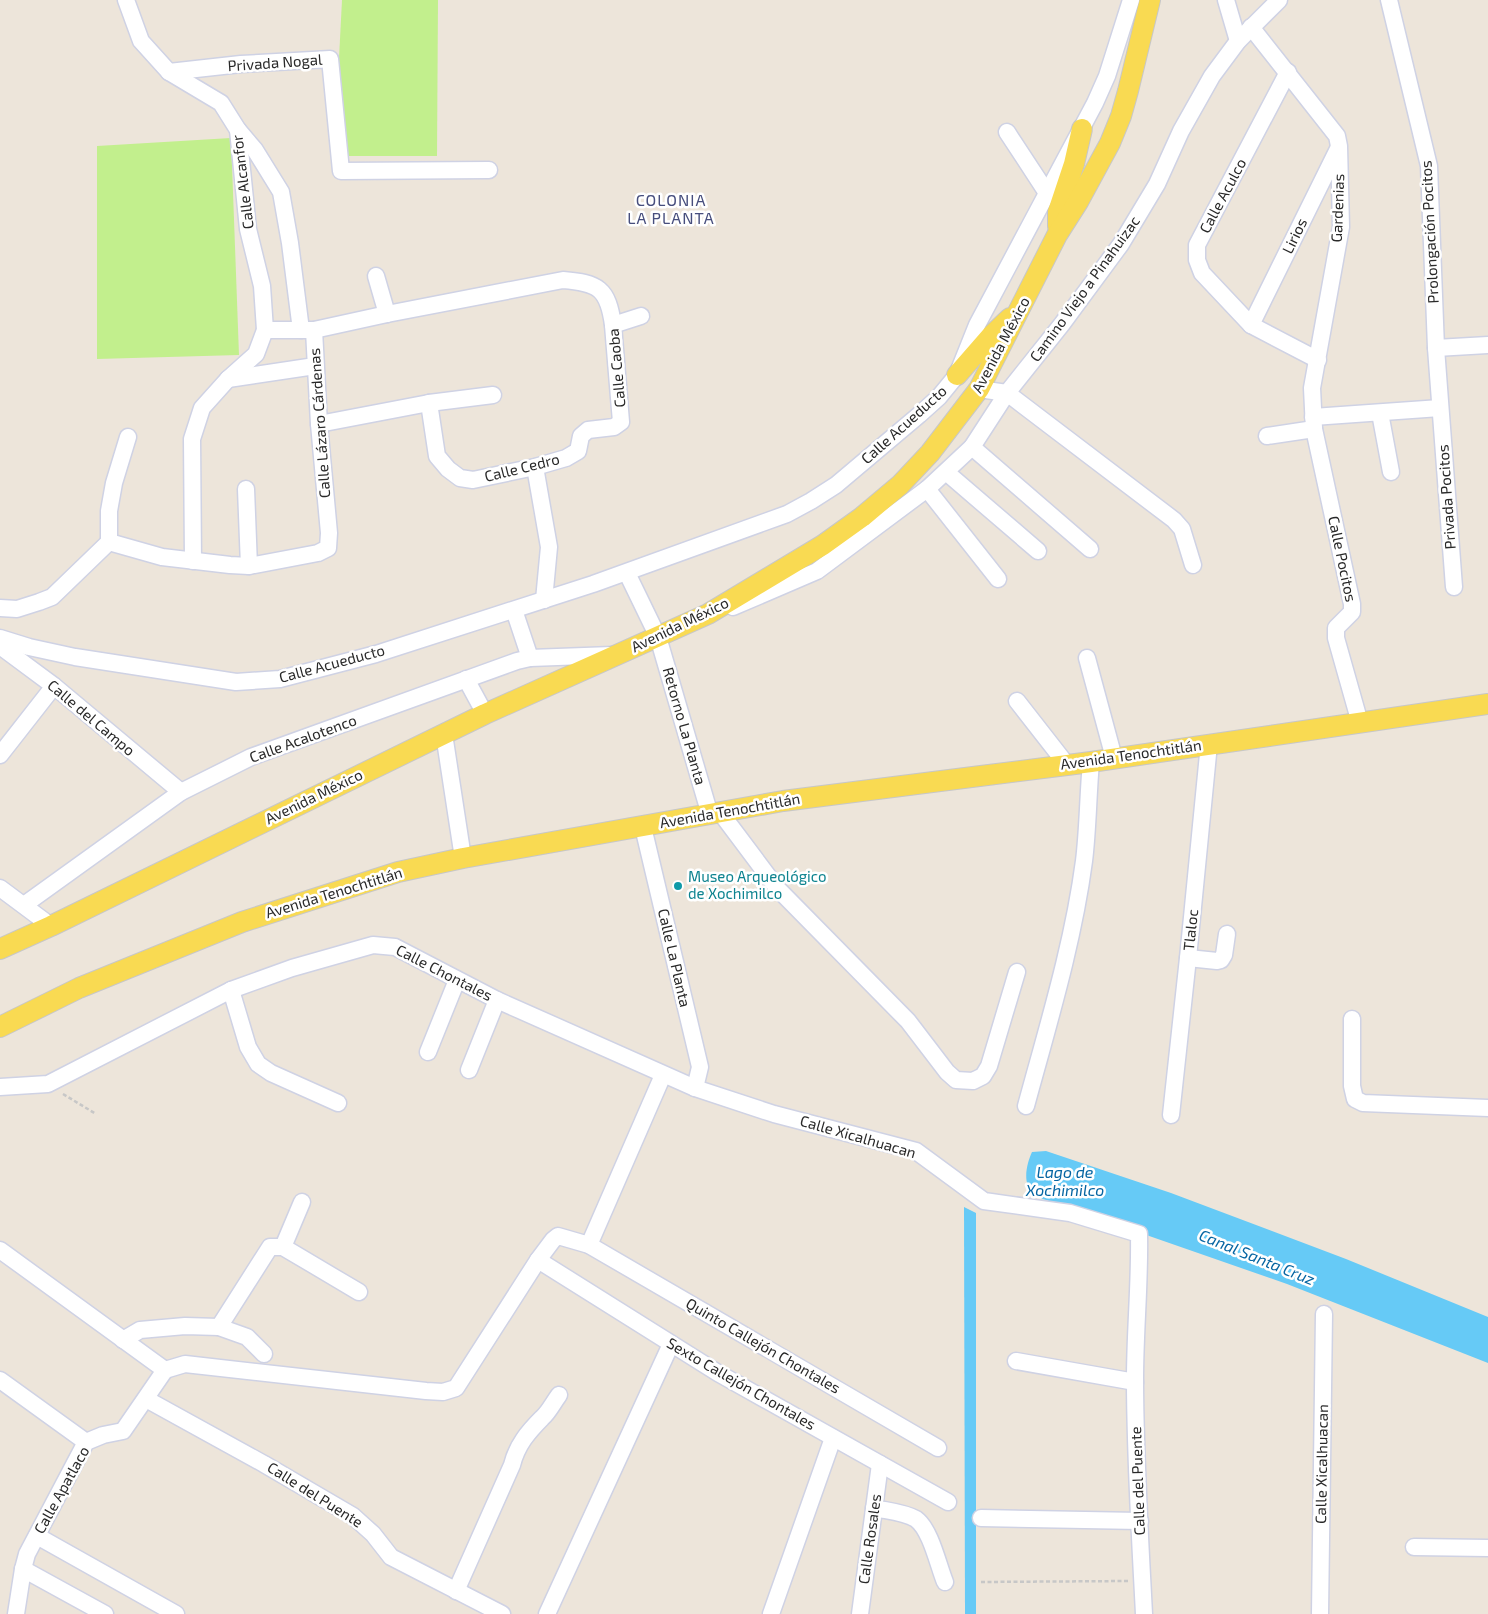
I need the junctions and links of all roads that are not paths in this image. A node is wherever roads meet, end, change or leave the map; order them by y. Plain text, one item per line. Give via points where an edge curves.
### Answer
1 (126, 0) edge
2 (1131, 0) edge
3 (1150, 0) edge
4 (1226, 0) edge
5 (1279, 0) edge
6 (1389, 0) edge
7 (1251, 27) junction
8 (1238, 41) junction
9 (169, 72) junction
10 (1288, 72) junction
11 (1082, 129) junction
12 (238, 130) junction
13 (1007, 132) dead end
14 (1339, 146) junction
15 (489, 170) dead end
16 (1048, 193) junction
17 (1057, 235) junction
18 (376, 276) dead end
19 (1022, 306) junction
20 (387, 314) junction
21 (641, 316) dead end
22 (612, 319) junction
23 (1251, 325) junction
24 (265, 330) junction
25 (307, 330) junction
26 (1488, 345) edge
27 (1436, 348) junction
28 (1318, 360) junction
29 (315, 366) junction
30 (957, 374) junction
31 (228, 379) junction
32 (979, 389) junction
33 (1007, 393) junction
34 (493, 395) dead end
35 (429, 404) junction
36 (1440, 408) junction
37 (1380, 413) junction
38 (621, 422) joint
39 (1313, 423) junction
40 (319, 424) junction
41 (1268, 436) dead end
42 (128, 437) dead end
43 (972, 447) junction
44 (534, 467) junction
45 (946, 472) junction
46 (1391, 472) dead end
47 (246, 489) dead end
48 (927, 489) junction
49 (109, 542) junction
50 (1090, 549) dead end
51 (1038, 551) dead end
52 (193, 561) junction
53 (1193, 565) dead end
54 (249, 566) junction
55 (627, 573) junction
56 (998, 579) dead end
57 (1454, 587) dead end
58 (544, 600) junction
59 (0, 608) edge
60 (514, 610) junction
61 (708, 614) junction
62 (0, 638) edge
63 (658, 638) junction
64 (0, 646) edge
65 (616, 655) junction
66 (530, 658) junction
67 (1087, 658) dead end
68 (466, 679) junction
69 (54, 686) junction
70 (1017, 701) dead end
71 (1488, 704) edge
72 (485, 714) junction
73 (1360, 723) junction
74 (444, 734) junction
75 (1209, 744) junction
76 (0, 755) edge
77 (1114, 758) junction
78 (1091, 762) junction
79 (1066, 764) junction
80 (181, 792) junction
81 (715, 814) junction
82 (643, 827) junction
83 (463, 858) junction
84 (0, 888) edge
85 (24, 905) junction
86 (51, 926) junction
87 (1227, 934) dead end
88 (0, 949) edge
89 (1188, 958) junction
90 (1016, 972) dead end
91 (457, 980) junction
92 (231, 990) junction
93 (497, 1000) junction
94 (1352, 1020) dead end
95 (0, 1027) edge
96 (428, 1052) dead end
97 (469, 1070) dead end
98 (663, 1075) junction
99 (0, 1086) edge
100 (695, 1088) junction
101 (338, 1103) dead end
102 (1026, 1106) dead end
103 (1488, 1108) edge
104 (774, 1114) joint
105 (1171, 1115) dead end
106 (302, 1202) dead end
107 (588, 1244) junction
108 (283, 1247) junction
109 (0, 1250) edge
110 (538, 1260) junction
111 (359, 1292) dead end
112 (1324, 1314) dead end
113 (220, 1327) junction
114 (123, 1340) junction
115 (672, 1344) junction
116 (1135, 1348) joint
117 (264, 1354) dead end
118 (1016, 1361) dead end
119 (165, 1370) junction
120 (0, 1380) edge
121 (1135, 1382) junction
122 (559, 1395) dead end
123 (146, 1399) junction
124 (833, 1438) junction
125 (86, 1442) junction
126 (938, 1448) dead end
127 (880, 1464) junction
128 (948, 1502) dead end
129 (874, 1508) junction
130 (982, 1518) dead end
131 (1140, 1521) junction
132 (37, 1536) junction
133 (1414, 1547) dead end
134 (1488, 1548) edge
135 (22, 1569) junction
136 (944, 1582) dead end
137 (456, 1591) junction
138 (16, 1614) edge
139 (105, 1614) edge
140 (176, 1614) edge
141 (502, 1614) edge
142 (547, 1614) edge
143 (771, 1614) edge
144 (860, 1614) edge
145 (1144, 1614) edge
146 (1320, 1614) edge

1 - 9 street, Calle Alcanfor via 141,41
2 - 11 street, Calle Acueducto via 1107,76
3 - 17 main road, Avenida México via 1128,92 1110,143
4 - 8 street
5 - 7 street, Camino Viejo a Pinahuizac
6 - 27 street, Prolongación Pocitos via 1429,166
7 - 8 street, Camino Viejo a Pinahuizac
7 - 10 street, Gardenias
8 - 33 street, Camino Viejo a Pinahuizac via 1208,83 1181,130 1157,184 1121,244
9 - 12 street, Calle Alcanfor via 221,103
9 - 15 street, Privada Nogal via 330,59 341,171
10 - 14 street, Gardenias via 1337,136
10 - 23 street, Calle Aculco via 1197,245 1197,260 1202,273
11 - 16 street, Calle Acueducto
11 - 17 main road via 1058,212
12 - 24 street, Calle Alcanfor via 248,229 262,286
12 - 25 street via 282,192
13 - 16 street
14 - 23 street, Lirios
14 - 28 street, Gardenias via 1341,227
16 - 30 street, Calle Acueducto via 977,325
17 - 19 main road, Avenida México
18 - 20 street
19 - 30 main road
19 - 32 main road, Avenida México
20 - 22 street, Calle Lázaro Cárdenas via 563,280 585,282 599,288 606,298
20 - 25 street, Calle Lázaro Cárdenas
21 - 22 street
22 - 38 street, Calle Caoba
23 - 28 street, Calle Aculco
24 - 25 street
24 - 31 street via 256,354
25 - 29 street, Calle Lázaro Cárdenas
26 - 27 street
27 - 36 street, Prolongación Pocitos
28 - 39 street, Gardenias via 1312,388
29 - 31 street
29 - 40 street, Calle Lázaro Cárdenas
30 - 55 street, Calle Acueducto via 919,415 836,485 811,501 787,514
31 - 52 street via 202,408 192,439
32 - 33 street
32 - 61 main road, Avenida México via 930,453 900,485 862,517 823,545
33 - 43 street, Camino Viejo a Pinahuizac
33 - 53 street via 1174,520 1182,529
34 - 35 street
35 - 40 street
35 - 44 street, Calle Cedro via 437,456 448,470 460,478 473,480
36 - 37 street
36 - 57 street, Privada Pocitos
37 - 39 street
37 - 46 street
38 - 44 street, Calle Cedro via 614,427 588,430 580,436 578,451
39 - 41 street
39 - 73 street, Calle Pocitos via 1352,604 1352,612 1336,628 1336,638
40 - 54 street, Calle Lázaro Cárdenas via 328,548 318,554
42 - 49 street via 109,511
43 - 45 street, Camino Viejo a Pinahuizac
43 - 50 street
44 - 58 street via 549,547
45 - 48 street, Camino Viejo a Pinahuizac
45 - 51 street
47 - 54 street
48 - 56 street
48 - 61 street, Camino Viejo a Pinahuizac via 817,571 719,613
49 - 52 street, Calle Lázaro Cárdenas via 162,557
49 - 59 street via 52,596 17,608
52 - 54 street, Calle Lázaro Cárdenas
55 - 58 street, Calle Acueducto
55 - 63 street
58 - 60 street, Calle Acueducto
60 - 62 street, Calle Acueducto via 376,654 290,677 236,682 75,657
60 - 66 street
61 - 63 main road, Avenida México
63 - 65 main road, Avenida México
63 - 81 street, Retorno La Planta
64 - 69 street, Calle del Campo
65 - 66 street, Calle Acalotenco
65 - 72 main road, Avenida México
66 - 68 street, Calle Acalotenco
67 - 77 street
68 - 72 street
68 - 80 street, Calle Acalotenco via 252,757
69 - 76 street
69 - 80 street, Calle del Campo
70 - 79 street
71 - 73 main road, Avenida Tenochtitlán
72 - 74 main road, Avenida México
73 - 75 main road, Avenida Tenochtitlán
74 - 83 street
74 - 86 main road, Avenida México
75 - 77 main road, Avenida Tenochtitlán
75 - 89 street, Tlaloc
77 - 78 main road, Avenida Tenochtitlán
78 - 79 main road, Avenida Tenochtitlán
78 - 102 street via 1084,859 1076,909
79 - 81 main road, Avenida Tenochtitlán via 783,801
80 - 85 street, Calle Acalotenco
81 - 82 main road, Avenida Tenochtitlán
81 - 90 street via 776,888 908,1021 956,1080 973,1081 983,1076 989,1066
82 - 83 main road, Avenida Tenochtitlán
82 - 100 street, Calle La Planta via 700,1067
83 - 95 main road, Avenida Tenochtitlán via 398,872 242,922 79,988
84 - 85 street
85 - 86 street
86 - 88 main road, Avenida México
87 - 89 street via 1221,960
89 - 105 street, Tlaloc
91 - 92 street, Calle Chontales via 395,947 373,946 292,968
91 - 93 street, Calle Chontales
91 - 96 street
92 - 99 street, Calle Chontales via 48,1084
92 - 101 street via 248,1047 258,1064
93 - 97 street
93 - 98 street, Calle Chontales
94 - 103 street via 1352,1086 1355,1099
98 - 100 street, Calle Chontales
98 - 107 street
100 - 104 street, Calle Chontales
104 - 116 street, Calle Xicalhuacan via 916,1151 984,1201 1070,1213 1139,1234
106 - 108 street
107 - 110 street, Quinto Callejón Chontales via 558,1236
107 - 126 street, Quinto Callejón Chontales
108 - 111 street
108 - 113 street via 270,1247
109 - 114 street
110 - 115 street, Sexto Callejón Chontales
110 - 119 street via 456,1388 443,1392 186,1364
112 - 146 street, Calle Xicalhuacan
113 - 114 street via 140,1330
113 - 117 street via 247,1337
114 - 119 street
115 - 124 street, Sexto Callejón Chontales
115 - 142 street
116 - 121 street, Calle del Puente
118 - 121 street
119 - 123 street, Calle Apatlaco
120 - 125 street
121 - 131 street, Calle del Puente
122 - 137 street via 519,1445
123 - 125 street, Calle Apatlaco via 123,1431 103,1434
123 - 137 street, Calle del Puente via 353,1516 374,1534 391,1557
124 - 127 street, Sexto Callejón Chontales
124 - 143 street
125 - 132 street, Calle Apatlaco
127 - 128 street, Sexto Callejón Chontales
127 - 129 street, Calle Rosales
129 - 136 street via 904,1514 922,1525
129 - 144 street, Calle Rosales
130 - 131 street
131 - 145 street, Calle del Puente
132 - 135 street, Calle Apatlaco
132 - 140 street
133 - 134 street
135 - 138 street, Calle Apatlaco
135 - 139 street
137 - 141 street, Calle del Puente

